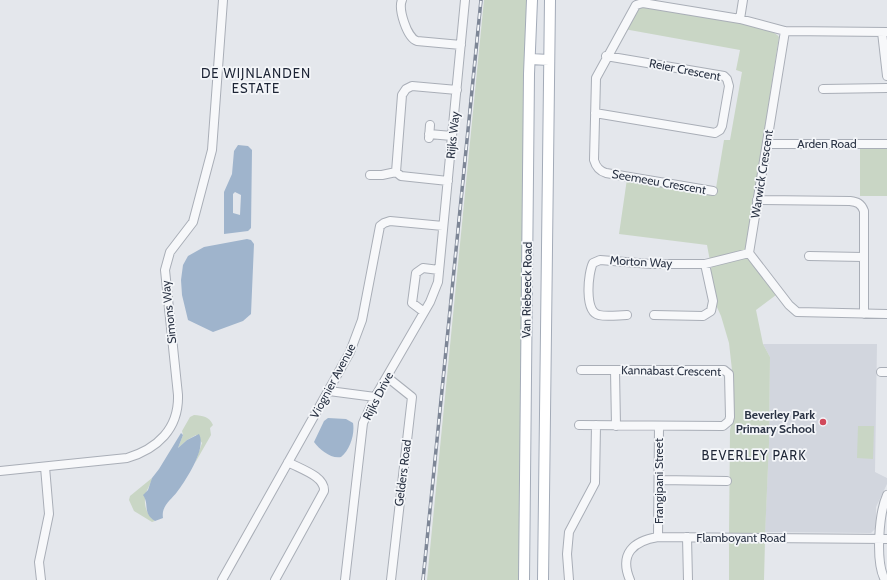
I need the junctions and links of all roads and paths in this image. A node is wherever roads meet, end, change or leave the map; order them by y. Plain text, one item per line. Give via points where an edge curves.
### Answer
1 (223, 0) edge
2 (402, 0) edge
3 (465, 0) edge
4 (532, 0) edge
5 (550, 0) edge
6 (743, 0) edge
7 (639, 2) edge
8 (740, 20) junction
9 (785, 31) junction
10 (884, 32) edge
11 (461, 45) junction
12 (606, 56) junction
13 (530, 59) junction
14 (549, 60) junction
15 (887, 76) edge
16 (887, 88) edge
17 (823, 89) dead end
18 (457, 90) junction
19 (595, 113) junction
20 (430, 125) dead end
21 (452, 136) junction
22 (767, 144) junction
23 (887, 144) edge
24 (396, 172) junction
25 (370, 175) dead end
26 (448, 181) junction
27 (713, 191) dead end
28 (757, 200) junction
29 (443, 226) junction
30 (749, 253) junction
31 (809, 256) dead end
32 (863, 257) junction
33 (705, 264) junction
34 (439, 270) junction
35 (527, 273) junction
36 (546, 275) junction
37 (424, 312) junction
38 (864, 314) junction
39 (887, 314) edge
40 (627, 315) dead end
41 (654, 315) dead end
42 (581, 370) dead end
43 (615, 370) junction
44 (387, 378) junction
45 (329, 391) junction
46 (375, 397) junction
47 (579, 425) dead end
48 (596, 426) junction
49 (616, 426) junction
50 (659, 426) junction
51 (288, 462) junction
52 (45, 467) junction
53 (0, 471) edge
54 (659, 480) junction
55 (525, 481) junction
56 (727, 481) dead end
57 (543, 482) junction
58 (887, 495) edge
59 (658, 537) junction
60 (687, 537) junction
61 (884, 539) edge
62 (41, 580) edge
63 (222, 580) edge
64 (275, 580) edge
65 (345, 580) edge
66 (391, 580) edge
67 (524, 580) edge
68 (543, 580) edge
69 (569, 580) edge
70 (630, 580) edge
71 (688, 580) edge
72 (884, 580) edge

1 - 52 street, Simons Way via 212,150 193,222 170,252 164,270 178,395 175,418 162,440 140,454 120,460
2 - 11 street via 401,8 408,35 412,39
3 - 11 street, Rijks Way
4 - 13 main road, Van Riebeeck Road
5 - 14 main road, Van Riebeeck Road
6 - 8 street
7 - 8 street, Seemeeu Crescent
7 - 12 street, Seemeeu Crescent
8 - 9 street, Seemeeu Crescent
9 - 10 street
9 - 22 street, Warwick Crescent
10 - 15 street
11 - 18 street, Rijks Way
12 - 19 street, Seemeeu Crescent via 596,78
12 - 19 street, Reier Crescent via 724,76 729,86 722,126 715,133
13 - 14 main road
13 - 35 main road, Van Riebeeck Road
14 - 36 main road, Van Riebeeck Road
16 - 17 street
18 - 21 street, Rijks Way
18 - 24 street via 412,86 404,91
19 - 27 street, Seemeeu Crescent via 594,160 600,170
20 - 21 street via 429,136
21 - 26 street, Rijks Way
22 - 23 street, Arden Road
22 - 28 street, Warwick Crescent
24 - 25 street
24 - 26 street via 401,176
26 - 29 street, Rijks Way
28 - 30 street, Warwick Crescent
28 - 32 street via 859,203 864,211
29 - 34 street, Rijks Way
29 - 45 street, Viognier Avenue via 388,221 380,226 362,320 350,352
30 - 33 street, Morton Way
30 - 38 street via 793,310 802,313
31 - 32 street
32 - 38 street
33 - 40 street, Morton Way via 651,264 600,260 593,263 589,271 590,307 599,315
33 - 41 street via 713,301 711,311 703,316
34 - 37 street, Rijks Drive via 435,292
34 - 37 street via 423,268 416,273 412,303
35 - 36 main road
35 - 55 main road, Van Riebeeck Road
36 - 57 main road, Van Riebeeck Road
37 - 44 street, Rijks Drive
38 - 39 street
42 - 43 street, Kannabast Crescent
43 - 49 street
43 - 50 street, Kannabast Crescent via 724,370 729,374 730,416 727,424
44 - 46 street, Rijks Drive
44 - 66 street, Gelders Road via 412,397
45 - 46 street
45 - 51 street, Viognier Avenue
46 - 65 street, Rijks Drive via 362,427
47 - 48 street, Kannabast Crescent
48 - 49 street, Kannabast Crescent
48 - 69 street via 595,483 570,532
49 - 50 street, Kannabast Crescent
50 - 54 street, Frangipani Street
51 - 63 street, Viognier Avenue
51 - 64 street via 320,480 324,491
52 - 53 street, Simons Way
52 - 62 street via 49,514 40,562
54 - 56 street
54 - 59 street, Frangipani Street
55 - 57 main road
55 - 67 main road, Van Riebeeck Road
57 - 68 main road, Van Riebeeck Road
58 - 61 street via 882,510
59 - 60 street, Flamboyant Road
59 - 70 street, Flamboyant Road via 639,542 630,551 626,564
60 - 61 street, Flamboyant Road
60 - 71 street
61 - 72 street via 880,566

